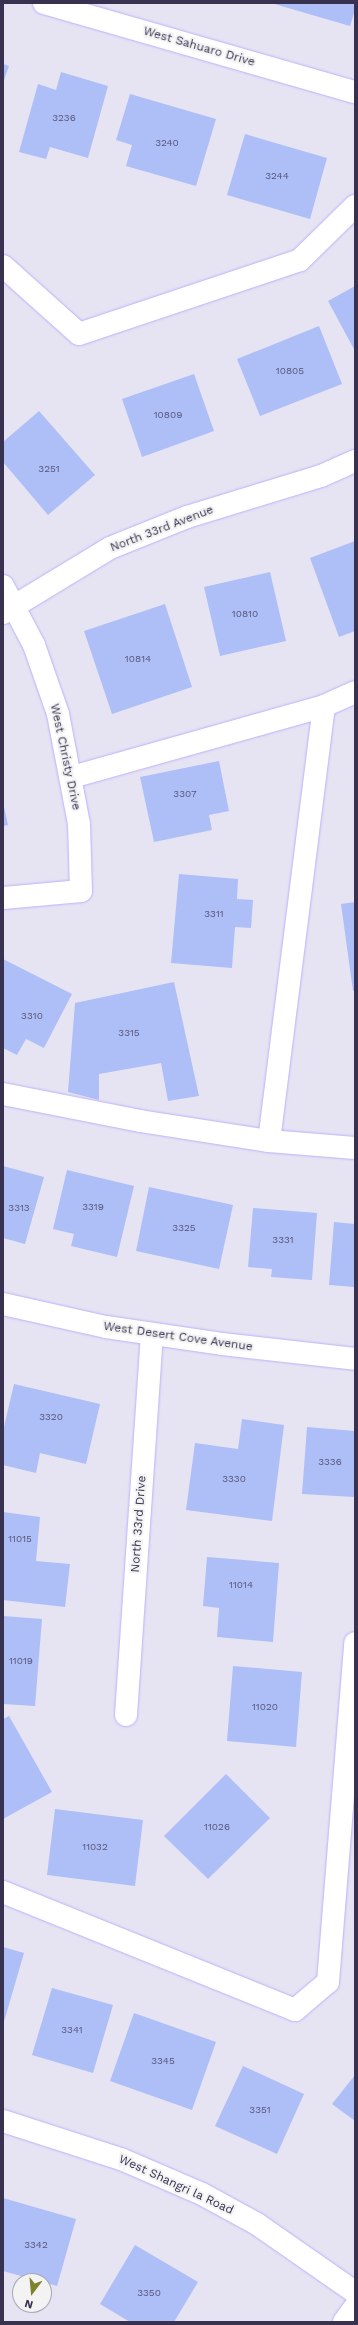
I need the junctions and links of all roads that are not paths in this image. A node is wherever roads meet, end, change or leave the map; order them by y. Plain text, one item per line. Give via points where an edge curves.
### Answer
1 (44, 3) edge
2 (355, 92) edge
3 (355, 206) edge
4 (3, 266) edge
5 (355, 461) edge
6 (3, 586) edge
7 (9, 609) edge
8 (355, 692) edge
9 (324, 706) junction
10 (72, 777) junction
11 (3, 898) edge
12 (3, 1094) edge
13 (269, 1141) junction
14 (355, 1148) edge
15 (3, 1304) edge
16 (152, 1334) junction
17 (355, 1359) edge
18 (355, 1643) edge
19 (126, 1715) dead end
20 (3, 1892) edge
21 (3, 2121) edge
22 (355, 2292) edge
23 (355, 2307) edge
24 (344, 2322) edge

1 - 2 street, West Sahuaro Drive
3 - 4 street via 300,260 79,334
5 - 7 street, North 33rd Avenue via 321,476 187,516 110,548
6 - 7 street, West Christy Drive
7 - 10 street, West Christy Drive via 34,645 58,714
8 - 9 street
9 - 10 street
9 - 13 street
10 - 11 street, West Christy Drive via 79,824 81,891
12 - 13 street via 71,1109
13 - 14 street
15 - 16 street, West Desert Cove Avenue
16 - 17 street, West Desert Cove Avenue
16 - 19 street, North 33rd Drive
18 - 20 street via 328,1982 295,2010
21 - 22 street, West Shangri la Road via 121,2159 202,2194 257,2224
23 - 24 street

